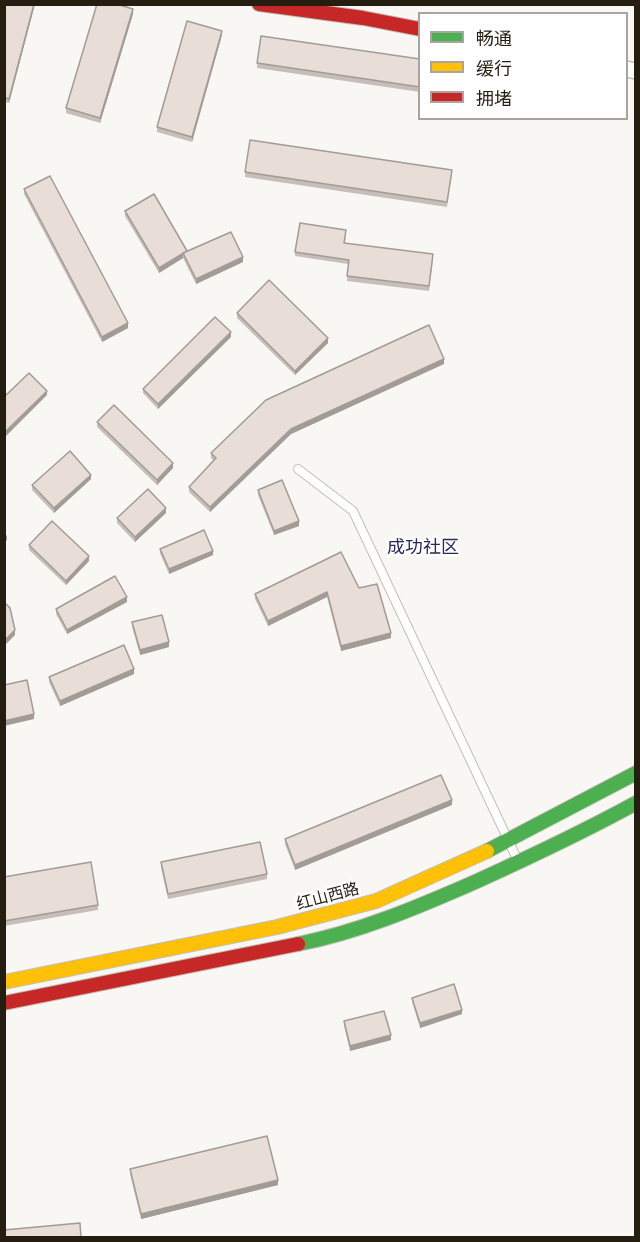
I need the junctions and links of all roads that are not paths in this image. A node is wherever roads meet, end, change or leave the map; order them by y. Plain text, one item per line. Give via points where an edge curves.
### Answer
1 (259, 4) edge
2 (418, 28) edge
3 (298, 469) dead end
4 (636, 773) edge
5 (636, 803) edge
6 (509, 841) junction
7 (519, 862) junction
8 (4, 982) edge
9 (4, 1003) edge

1 - 2 main road via 364,14
3 - 6 lane via 353,511
4 - 6 main road, 红山西路
5 - 7 main road
6 - 7 lane
6 - 8 main road, 红山西路 via 376,901 277,927
7 - 9 main road via 376,923 305,943

